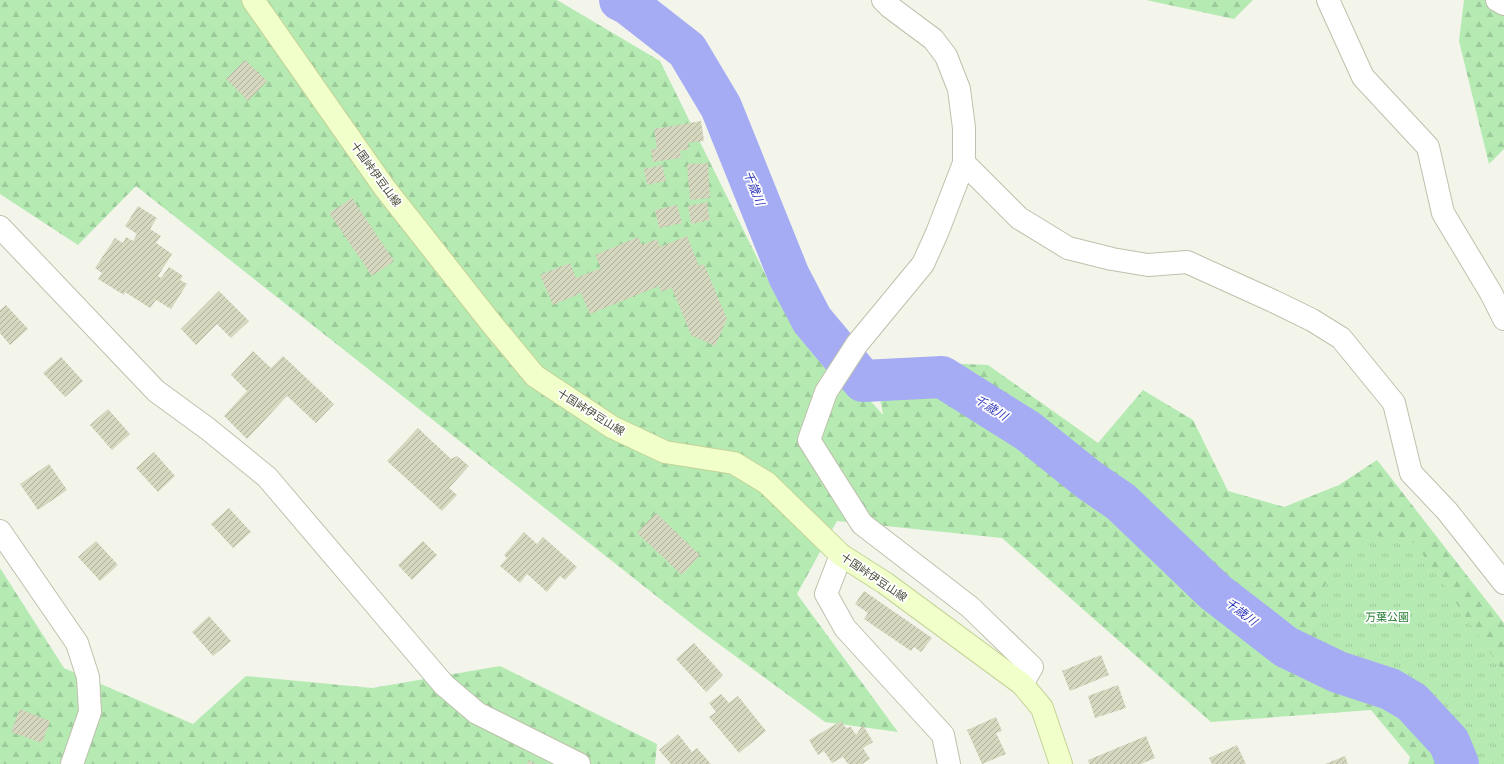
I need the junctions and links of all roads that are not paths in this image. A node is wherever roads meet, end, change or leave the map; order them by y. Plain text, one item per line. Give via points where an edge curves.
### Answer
1 (253, 0) edge
2 (883, 0) edge
3 (1328, 0) edge
4 (1497, 0) edge
5 (1504, 4) edge
6 (964, 163) junction
7 (0, 227) edge
8 (1504, 319) edge
9 (0, 531) edge
10 (841, 555) junction
11 (1504, 583) edge
12 (1022, 684) junction
13 (72, 764) edge
14 (579, 764) edge
15 (949, 764) edge
16 (1061, 764) edge

1 - 10 main road, 十国峠伊豆山線 via 384,187 535,376 612,427 665,452 734,463 767,483
2 - 6 street via 933,39 946,56 960,89
3 - 8 street via 1363,77 1428,147 1444,213
4 - 5 street
6 - 11 street via 1019,218 1068,248 1148,265 1187,262 1280,304 1341,338 1394,403 1411,473 1446,511
6 - 12 street via 923,264 857,344 826,392 809,440 862,524 970,607 1032,667
7 - 14 street via 156,391 267,477 444,685 476,713
9 - 13 street via 77,643 88,677 90,712
10 - 12 main road, 十国峠伊豆山線 via 885,583
10 - 15 street via 826,594 845,628 943,735
12 - 16 main road, 十国峠伊豆山線 via 1042,708

